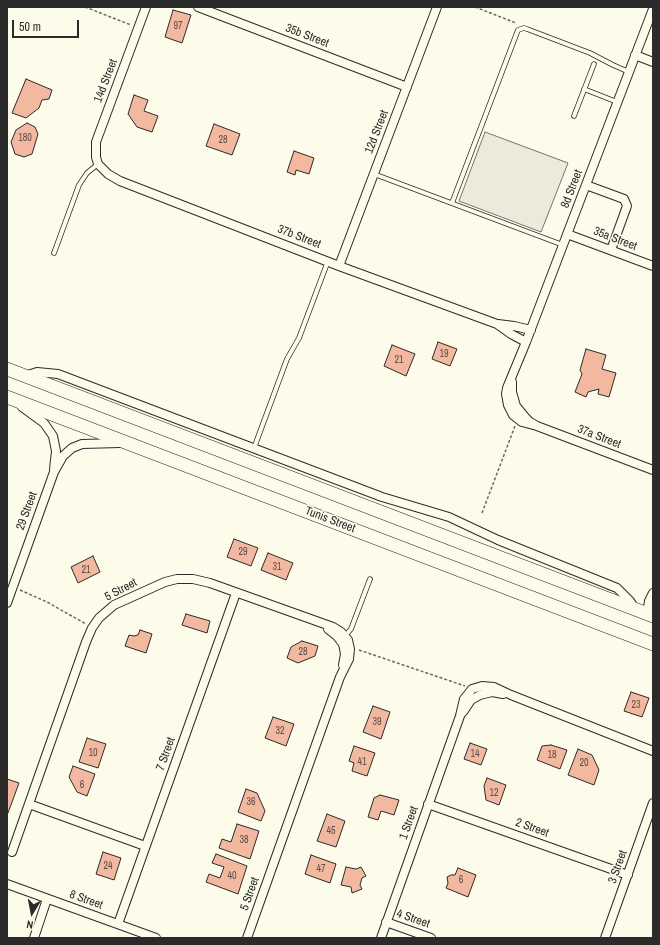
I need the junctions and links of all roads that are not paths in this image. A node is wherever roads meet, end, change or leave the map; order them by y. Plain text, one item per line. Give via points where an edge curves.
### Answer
1 (146, 7) edge
2 (198, 7) edge
3 (437, 7) edge
4 (653, 9) edge
5 (635, 55) junction
6 (653, 62) edge
7 (594, 64) dead end
8 (629, 72) junction
9 (407, 87) junction
10 (584, 89) junction
11 (618, 102) junction
12 (574, 116) dead end
13 (98, 164) junction
14 (374, 174) junction
15 (586, 185) junction
16 (452, 203) junction
17 (568, 234) junction
18 (563, 245) junction
19 (611, 250) junction
20 (54, 253) dead end
21 (328, 261) junction
22 (339, 266) junction
23 (653, 266) edge
24 (497, 324) junction
25 (531, 330) junction
26 (526, 342) junction
27 (7, 369) edge
28 (25, 376) junction
29 (7, 396) edge
30 (513, 408) junction
31 (537, 426) junction
32 (128, 443) junction
33 (254, 448) junction
34 (653, 470) edge
35 (54, 472) junction
36 (370, 579) dead end
37 (236, 593) junction
38 (653, 593) edge
39 (7, 603) edge
40 (645, 613) edge
41 (322, 624) junction
42 (345, 636) junction
43 (653, 644) edge
44 (340, 677) junction
45 (511, 695) junction
46 (460, 716) junction
47 (653, 751) edge
48 (653, 803) edge
49 (29, 804) junction
50 (428, 804) junction
51 (146, 846) junction
52 (12, 852) dead end
53 (628, 875) junction
54 (7, 884) edge
55 (48, 899) junction
56 (386, 922) junction
57 (118, 924) junction
58 (34, 938) edge
59 (156, 938) edge
60 (247, 938) edge
61 (381, 938) edge
62 (431, 938) edge
63 (605, 938) edge

1 - 13 street, 14d Street via 98,135
2 - 9 street, 35b Street
3 - 9 street, 12d Street
4 - 5 street, 8d Street
5 - 6 street
5 - 8 street, 8d Street
7 - 10 lane
8 - 11 street, 8d Street
8 - 16 lane via 612,66 590,53 521,28 517,32
9 - 14 street, 12d Street
10 - 11 lane
10 - 12 lane
11 - 15 street, 8d Street
13 - 20 lane via 87,173 79,185
13 - 21 street, 37b Street via 120,181
14 - 16 lane
14 - 22 street, 12d Street
15 - 17 street, 8d Street
15 - 19 street via 624,199 627,206
16 - 18 lane
17 - 18 street, 8d Street
17 - 19 street, 35a Street
18 - 25 street, 8d Street
19 - 23 street, 35a Street
21 - 22 street, 37b Street
21 - 33 lane via 299,338 287,359
22 - 24 street, 37b Street
24 - 25 street, 37b Street
24 - 26 street, 37b Street
25 - 26 street, 8d Street
26 - 30 street, 8d Street via 512,378
27 - 28 main road
28 - 33 street via 37,372 58,374
28 - 40 main road
29 - 32 main road, Tunis Street
29 - 35 street, 29 Street via 49,429 56,451
30 - 31 street, 37a Street
30 - 31 street, 37a Street via 518,419
31 - 34 street, 37a Street
32 - 35 street, 29 Street via 87,443 77,446 63,456
32 - 43 main road, Tunis Street
33 - 40 street via 382,497 455,519 498,540 617,588
35 - 39 street, 29 Street
36 - 42 lane via 351,629
37 - 41 street, 5 Street
37 - 49 street, 5 Street via 197,580 171,580 123,600 99,618 86,642
37 - 51 street, 7 Street
38 - 40 street
41 - 42 street, 5 Street via 337,629
41 - 44 street, 5 Street via 343,644
42 - 44 street, 5 Street via 350,646 349,659
44 - 60 street, 5 Street
45 - 46 street, 1 Street via 492,692 480,694 468,703
45 - 46 street, 1 Street via 490,686 472,689 464,699
45 - 47 street, 1 Street
46 - 50 street, 1 Street
48 - 53 street, 3 Street
49 - 51 street
49 - 52 street, 5 Street
50 - 53 street, 2 Street
50 - 56 street, 1 Street
51 - 57 street, 7 Street
53 - 63 street, 3 Street
54 - 55 street, 8 Street
55 - 57 street, 8 Street
55 - 58 street
56 - 61 street, 1 Street
56 - 62 street, 4 Street
57 - 59 street, 8 Street

